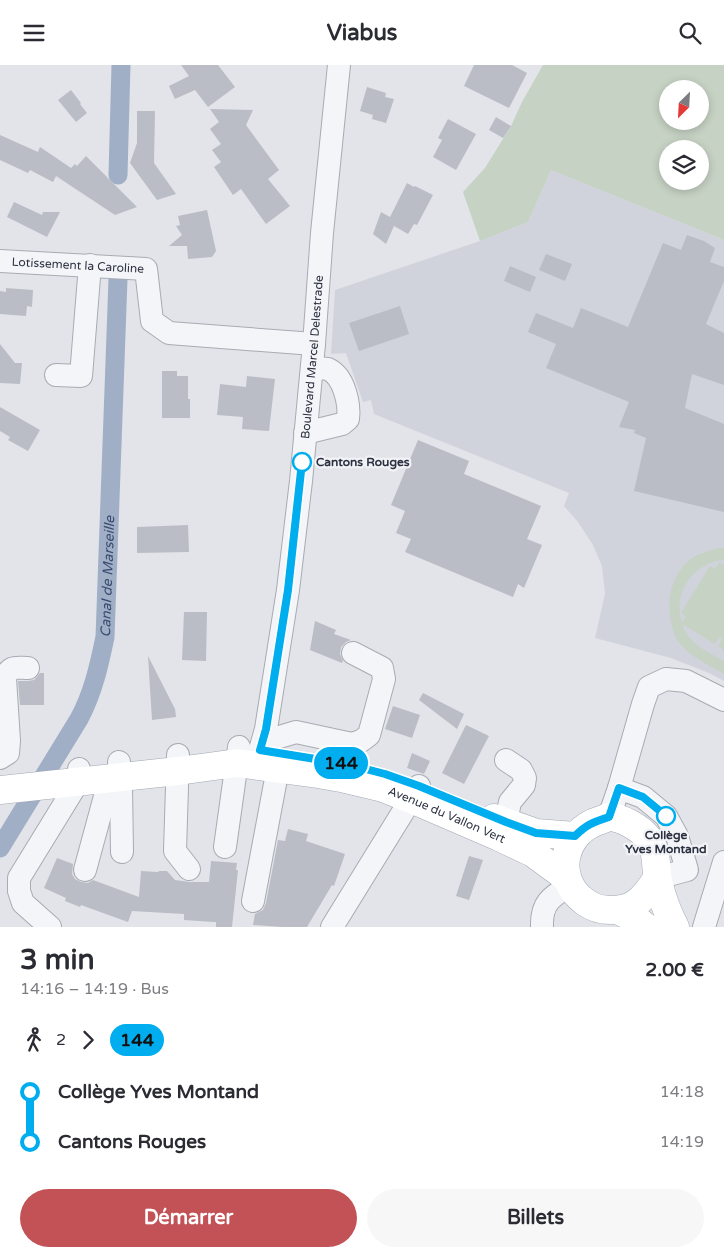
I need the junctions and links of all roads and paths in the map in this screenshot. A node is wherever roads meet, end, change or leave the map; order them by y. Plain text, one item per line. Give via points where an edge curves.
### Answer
1 (339, 65) edge
2 (0, 261) edge
3 (90, 265) junction
4 (314, 344) junction
5 (312, 369) junction
6 (56, 375) dead end
7 (305, 433) junction
8 (353, 653) dead end
9 (28, 668) dead end
10 (724, 700) edge
11 (256, 756) junction
12 (506, 760) dead end
13 (178, 763) junction
14 (117, 773) junction
15 (8, 777) edge
16 (66, 777) junction
17 (619, 788) junction
18 (415, 793) junction
19 (609, 817) junction
20 (502, 830) junction
21 (575, 836) junction
22 (225, 847) dead end
23 (122, 852) dead end
24 (724, 856) edge
25 (724, 862) edge
26 (189, 869) dead end
27 (85, 870) dead end
28 (687, 870) junction
29 (657, 878) junction
30 (568, 881) junction
31 (253, 901) dead end
32 (634, 919) edge
33 (50, 927) edge
34 (332, 927) edge
35 (542, 927) edge
36 (675, 927) edge
37 (704, 927) edge

1 - 4 street, Boulevard Marcel Delestrade
2 - 3 street, Lotissement la Caroline
3 - 4 street, Lotissement la Caroline via 146,269 152,321 169,333
3 - 6 street via 81,376
4 - 5 street, Boulevard Marcel Delestrade
5 - 7 street, Boulevard Marcel Delestrade
5 - 7 street via 327,369 337,376 349,410 348,419 342,424
7 - 11 street, Boulevard Marcel Delestrade via 288,590 266,729
8 - 11 street via 382,668 384,679 369,735 352,744 296,732
9 - 15 street via 13,668 5,678
10 - 17 street via 686,681 666,679 649,687
11 - 13 main road, Avenue du Vallon Vert
11 - 18 main road, Avenue du Vallon Vert via 383,789
11 - 22 street
11 - 31 street
12 - 20 street via 521,770 525,777 524,785 510,802
13 - 14 main road, Avenue du Vallon Vert
13 - 26 street via 175,851
14 - 16 main road, Avenue du Vallon Vert
14 - 23 street
14 - 27 street
15 - 16 main road, Avenue du Vallon Vert
16 - 33 street via 19,878 23,903
17 - 19 street
17 - 28 street via 643,797 666,816 677,836
18 - 20 main road, Avenue du Vallon Vert
18 - 34 street
19 - 21 main road via 585,827
19 - 29 main road via 638,828 649,839 655,852
20 - 21 main road, Avenue du Vallon Vert
20 - 30 main road, Avenue du Vallon Vert
21 - 30 main road via 565,863
24 - 28 street
25 - 37 street
28 - 29 street
29 - 32 main road via 646,895 634,905
29 - 36 main road
30 - 32 main road via 578,897 590,906
30 - 35 street via 547,902

